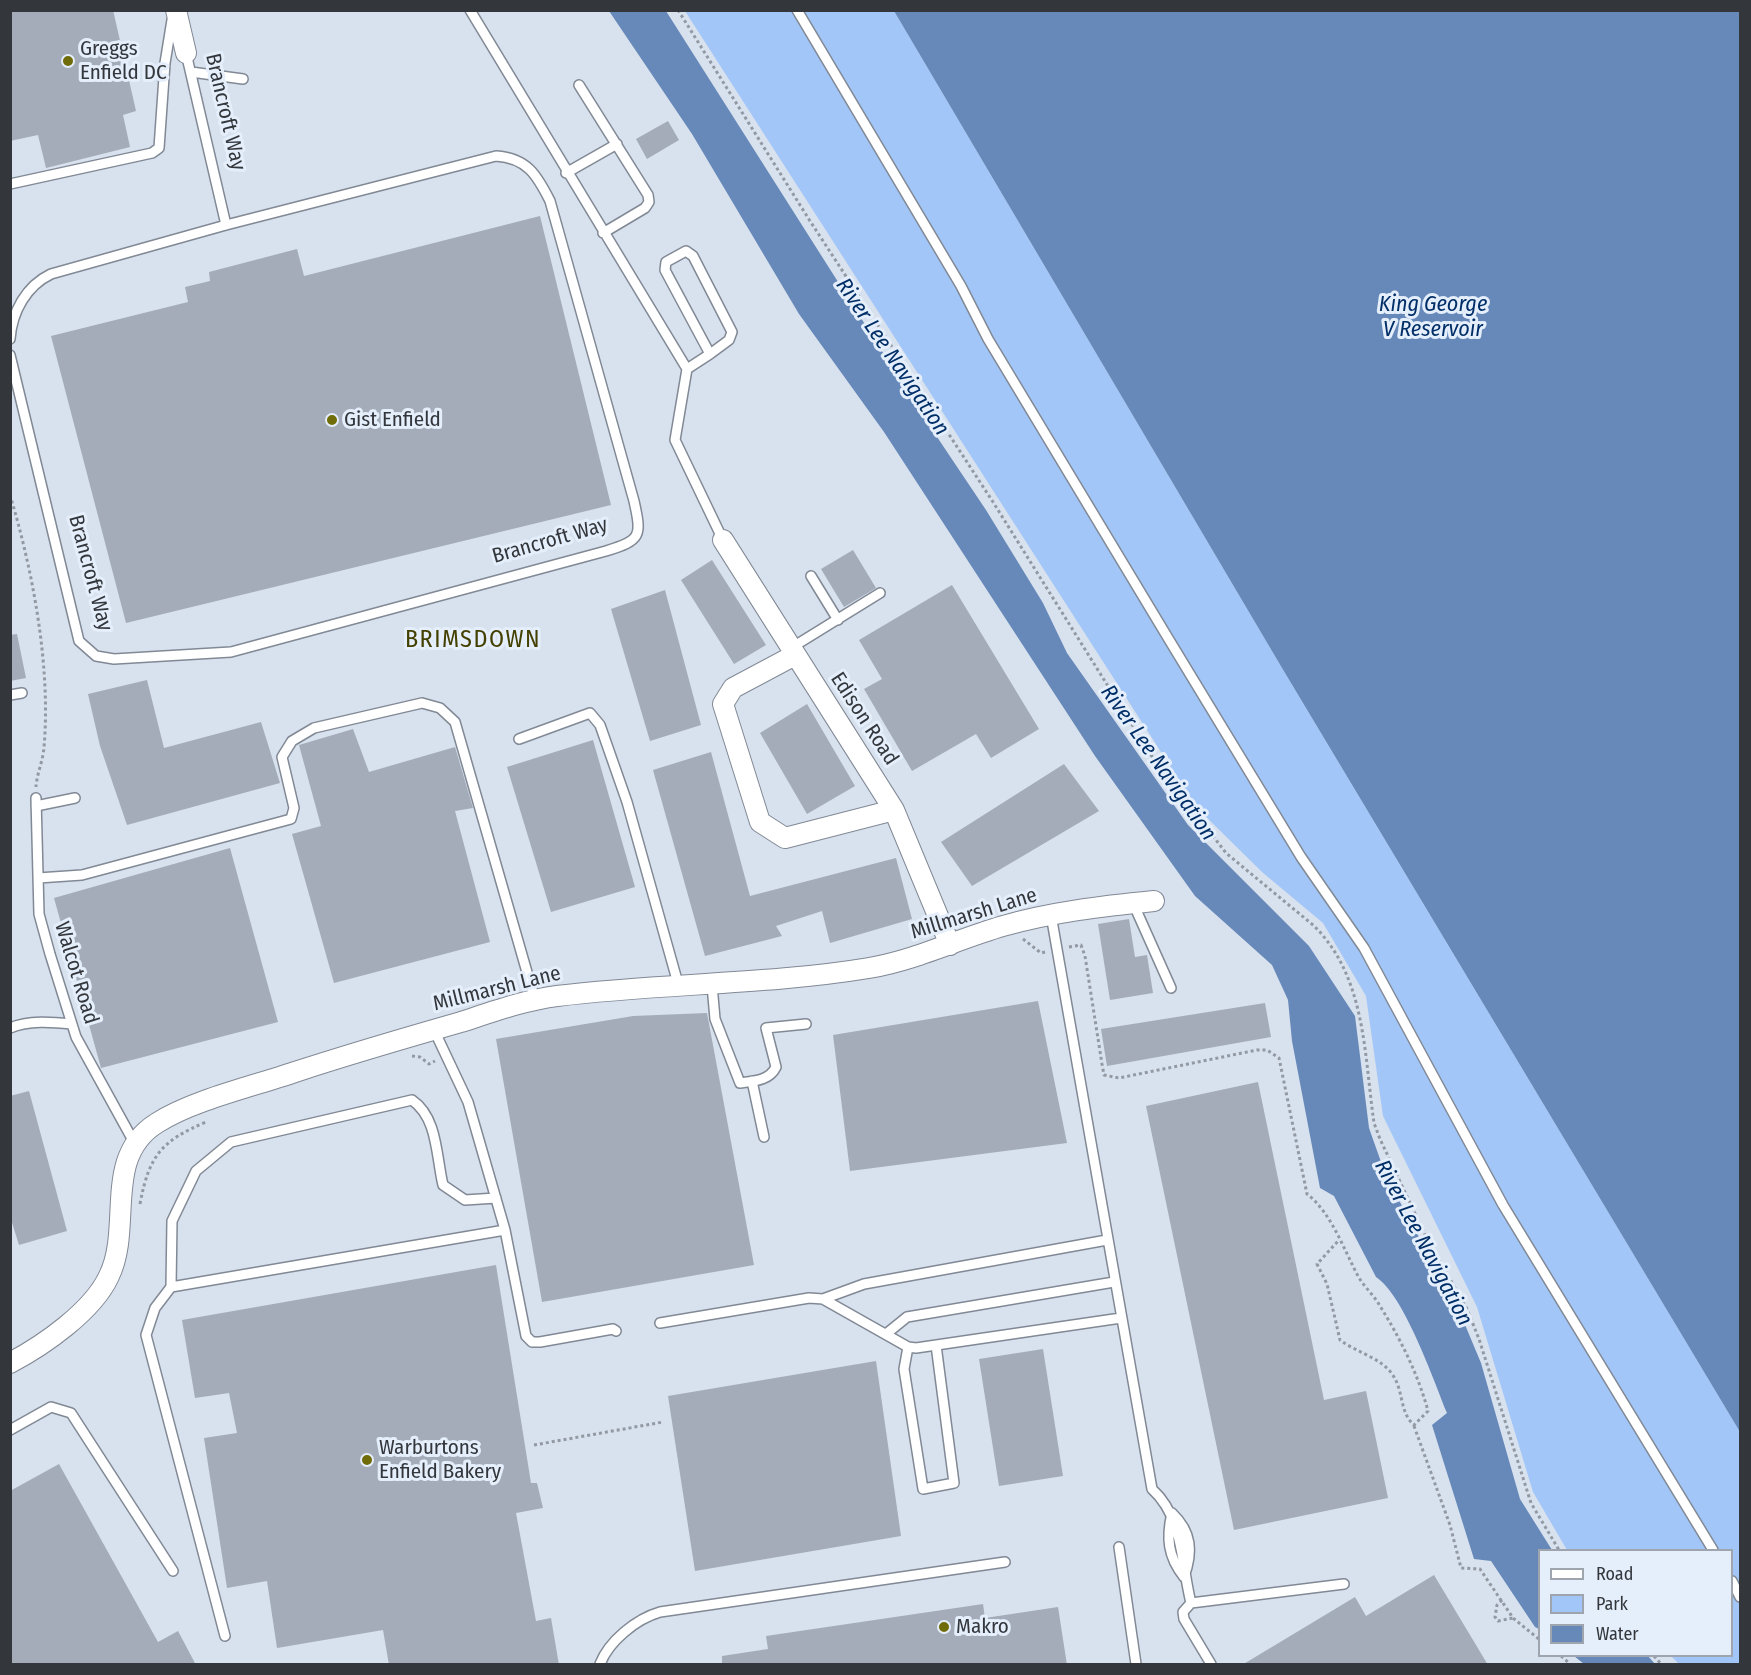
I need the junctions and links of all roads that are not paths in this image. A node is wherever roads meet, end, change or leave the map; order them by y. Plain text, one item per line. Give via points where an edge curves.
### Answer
1 (175, 10) edge
2 (470, 10) edge
3 (797, 10) edge
4 (186, 53) joint
5 (191, 72) junction
6 (243, 79) dead end
7 (579, 85) dead end
8 (617, 144) junction
9 (566, 173) junction
10 (10, 184) edge
11 (226, 225) junction
12 (603, 232) junction
13 (10, 339) edge
14 (710, 354) junction
15 (10, 355) edge
16 (687, 369) junction
17 (723, 540) joint
18 (811, 576) dead end
19 (880, 593) dead end
20 (838, 620) junction
21 (793, 652) junction
22 (22, 693) dead end
23 (10, 695) edge
24 (519, 738) dead end
25 (75, 798) dead end
26 (894, 810) junction
27 (38, 879) junction
28 (1154, 901) dead end
29 (1133, 903) junction
30 (1051, 915) junction
31 (950, 945) junction
32 (712, 985) junction
33 (680, 987) junction
34 (1171, 988) dead end
35 (536, 1000) junction
36 (72, 1024) junction
37 (806, 1024) dead end
38 (10, 1028) edge
39 (434, 1029) junction
40 (752, 1082) junction
41 (764, 1137) dead end
42 (135, 1144) junction
43 (496, 1198) junction
44 (505, 1230) junction
45 (1107, 1240) junction
46 (1114, 1282) junction
47 (171, 1287) junction
48 (823, 1299) junction
49 (1121, 1318) junction
50 (660, 1323) dead end
51 (616, 1331) dead end
52 (885, 1334) junction
53 (936, 1345) junction
54 (908, 1347) junction
55 (10, 1363) edge
56 (10, 1430) edge
57 (1172, 1513) junction
58 (1119, 1548) dead end
59 (1712, 1549) edge
60 (1005, 1562) dead end
61 (173, 1571) dead end
62 (1184, 1577) junction
63 (1344, 1584) dead end
64 (1191, 1603) junction
65 (225, 1636) dead end
66 (600, 1665) edge
67 (1136, 1665) edge
68 (1211, 1665) edge

1 - 4 street, Brancroft Way
1 - 10 lane via 165,63 159,148 152,153
2 - 9 lane
3 - 59 lane via 1168,638 1301,857 1364,948 1503,1205
4 - 5 lane, Brancroft Way
5 - 6 lane
5 - 11 lane, Brancroft Way
7 - 8 lane
8 - 9 lane
8 - 12 lane via 649,202
9 - 12 lane
11 - 13 lane, Brancroft Way via 38,280 17,310
11 - 15 lane, Brancroft Way via 496,156 510,157 534,171 550,201 634,501 639,534 632,543 606,551 231,652 114,659 96,656 79,641
12 - 16 lane
14 - 14 lane via 665,270 666,262 686,251 693,256 732,332 729,340
14 - 16 lane
16 - 17 lane via 675,440
17 - 21 street, Edison Road
18 - 20 lane
19 - 20 lane
20 - 21 lane
21 - 26 street, Edison Road
21 - 26 street via 733,688 723,704 760,822 785,838
22 - 23 lane
24 - 33 lane via 590,713 600,725 627,802
25 - 27 lane, Walcot Road via 36,802
26 - 31 street, Edison Road
27 - 35 lane via 82,875 291,819 294,808 282,757 292,741 314,728 422,703 440,708 455,722
27 - 36 lane, Walcot Road via 39,914
28 - 29 street, Millmarsh Lane
29 - 30 street, Millmarsh Lane
29 - 34 lane
30 - 31 street, Millmarsh Lane via 999,927
30 - 45 lane
31 - 32 street, Millmarsh Lane via 874,967
32 - 33 street, Millmarsh Lane
32 - 40 lane via 715,1019 740,1083
33 - 35 street, Millmarsh Lane
35 - 39 street, Millmarsh Lane
36 - 38 lane via 52,1022
36 - 42 lane, Walcot Road
37 - 40 lane via 766,1028 776,1067 773,1074
39 - 42 street, Millmarsh Lane via 204,1103 158,1122
39 - 43 lane via 468,1102
40 - 41 lane
42 - 55 street, Millmarsh Lane via 122,1179 116,1259 110,1276 99,1293 46,1342
43 - 44 lane
43 - 47 lane via 465,1200 442,1185 431,1124 424,1108 412,1100 231,1142 196,1171 172,1221
44 - 47 lane
44 - 51 lane via 526,1336 532,1342
45 - 46 lane
45 - 48 lane via 864,1284
46 - 49 lane
46 - 52 lane via 907,1317
47 - 65 lane via 155,1308 146,1335
48 - 50 lane via 809,1298
48 - 52 lane
49 - 53 lane
49 - 57 lane via 1152,1489
52 - 54 lane
53 - 54 lane
53 - 54 lane via 954,1484 923,1489 904,1369
56 - 61 lane via 51,1407 72,1413
57 - 62 lane via 1168,1530 1172,1562
57 - 62 lane via 1186,1527 1190,1558
58 - 67 lane
60 - 66 lane via 660,1612 643,1619 620,1637
62 - 64 lane
63 - 64 lane
64 - 68 lane via 1183,1612 1184,1619

